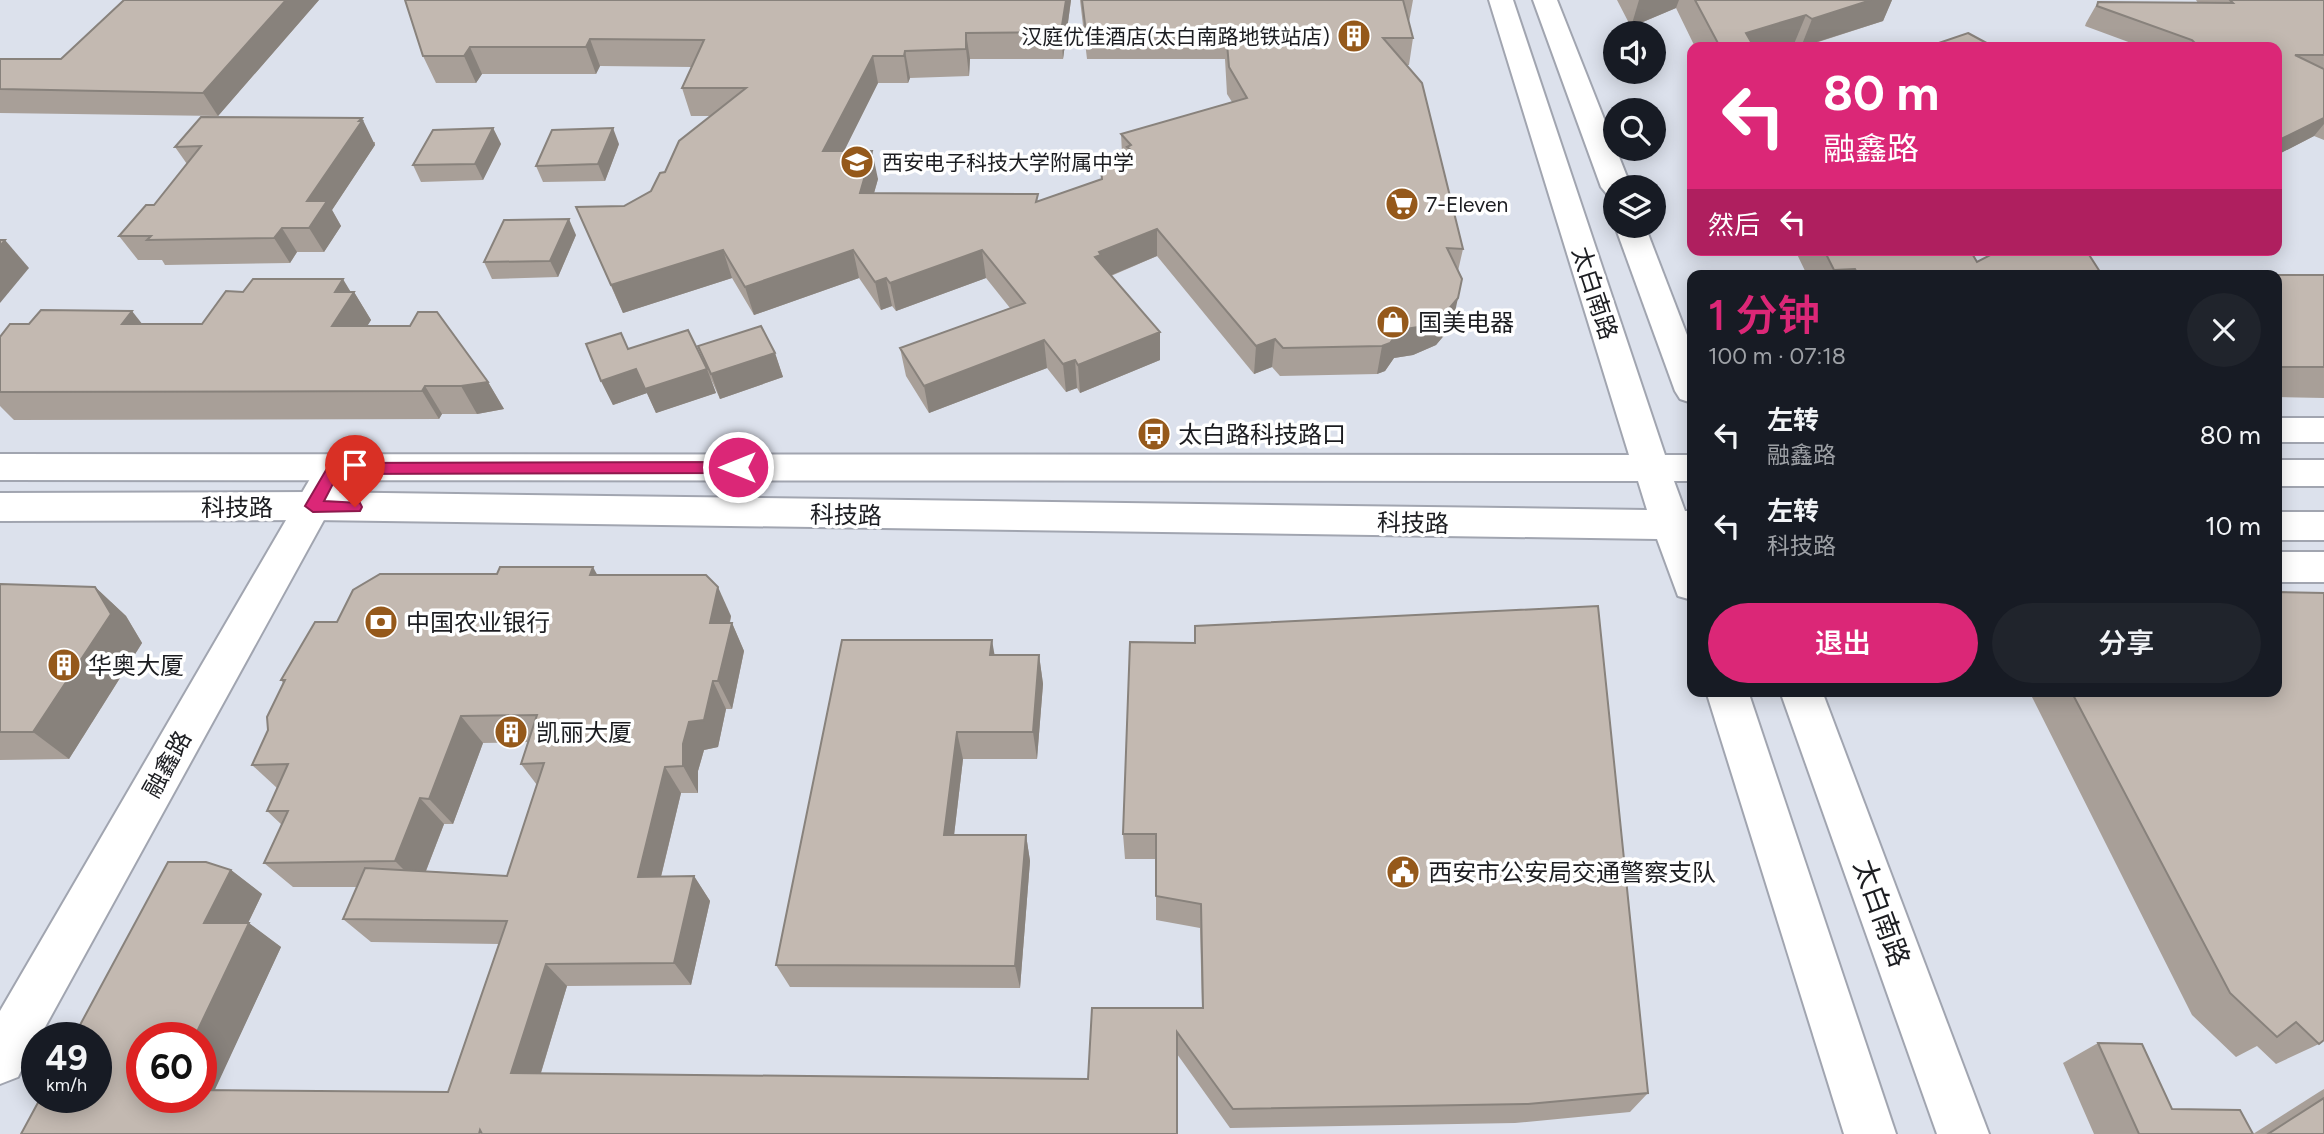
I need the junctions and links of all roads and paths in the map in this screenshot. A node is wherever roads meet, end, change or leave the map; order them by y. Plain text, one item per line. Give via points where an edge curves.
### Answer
1 (1501, 0) edge
2 (1545, 0) edge
3 (1611, 175) edge
4 (1635, 238) edge
5 (1687, 378) edge
6 (2282, 430) edge
7 (2324, 430) edge
8 (0, 467) edge
9 (1651, 467) junction
10 (1687, 468) edge
11 (334, 469) junction
12 (2282, 473) edge
13 (2324, 473) edge
14 (313, 506) junction
15 (0, 507) edge
16 (1683, 526) edge
17 (2282, 526) edge
18 (2324, 526) edge
19 (1687, 552) edge
20 (2282, 567) edge
21 (2324, 567) edge
22 (1729, 697) edge
23 (1803, 697) edge
24 (0, 1059) edge
25 (1870, 1134) edge
26 (1963, 1134) edge

1 - 9 main road, 太白南路
2 - 3 main road
4 - 5 main road
6 - 7 main road
8 - 11 main road, 科技路
9 - 10 main road, 科技路
9 - 11 main road, 科技路
9 - 16 main road, 太白南路
11 - 14 main road, 融鑫路
12 - 13 main road
14 - 15 main road, 科技路
14 - 16 main road, 科技路
14 - 24 main road, 融鑫路
16 - 19 main road, 太白南路
17 - 18 main road
20 - 21 main road
22 - 25 main road
23 - 26 main road, 太白南路

